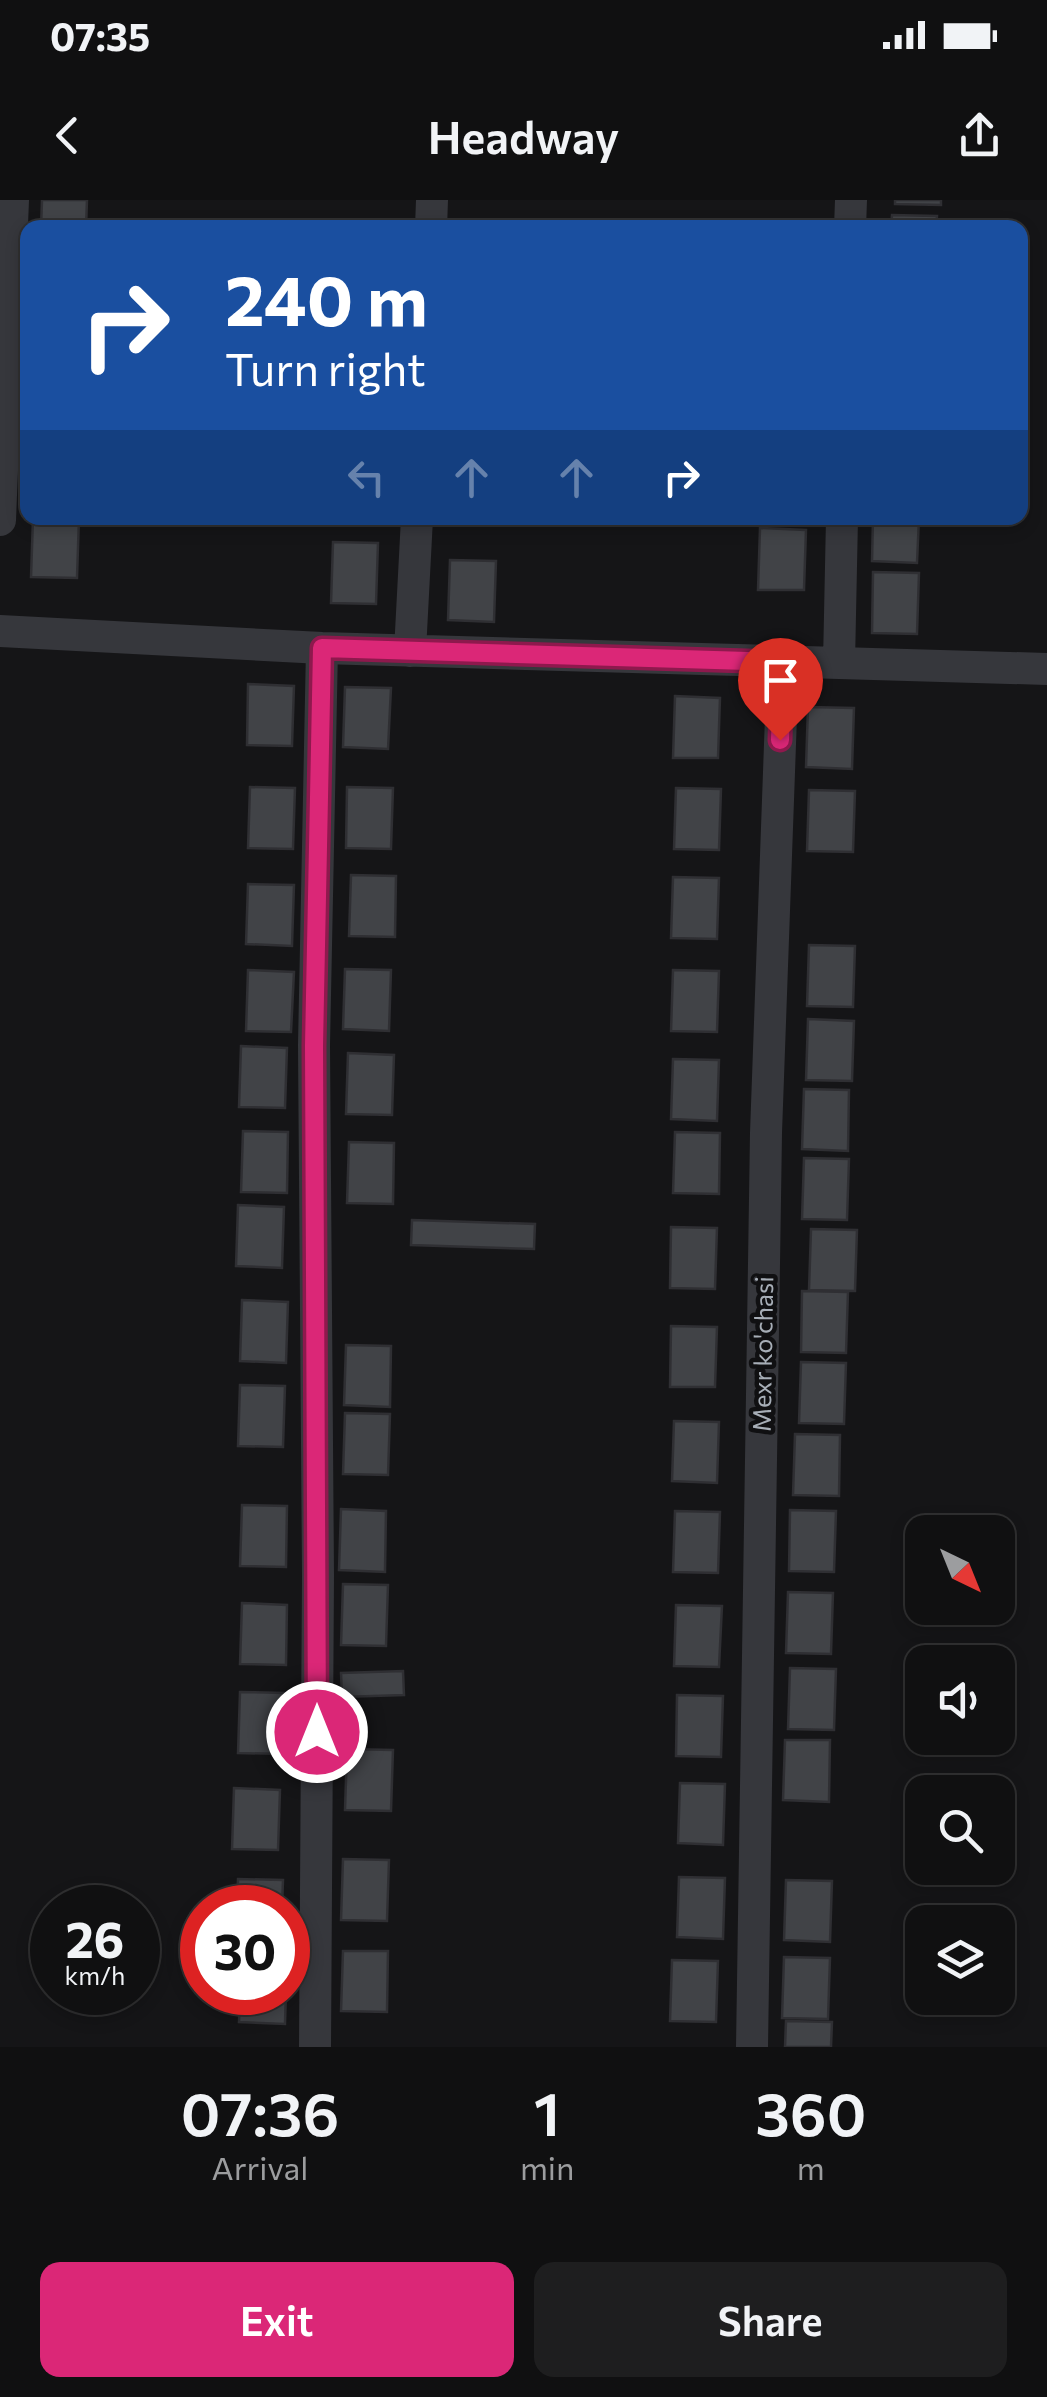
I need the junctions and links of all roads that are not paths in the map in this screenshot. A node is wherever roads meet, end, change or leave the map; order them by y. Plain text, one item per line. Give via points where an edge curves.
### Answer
1 (13, 200) edge
2 (0, 520) edge
3 (417, 525) edge
4 (842, 525) edge
5 (0, 630) edge
6 (322, 648) junction
7 (410, 651) junction
8 (782, 662) junction
9 (838, 663) junction
10 (1047, 669) edge
11 (314, 2047) edge
12 (752, 2047) edge

1 - 2 street
3 - 7 street
4 - 9 street
5 - 6 street
6 - 7 street
6 - 11 street via 314,1046
7 - 8 street
8 - 9 street
8 - 12 street, Mexr ko'chasi via 766,1132
9 - 10 street

